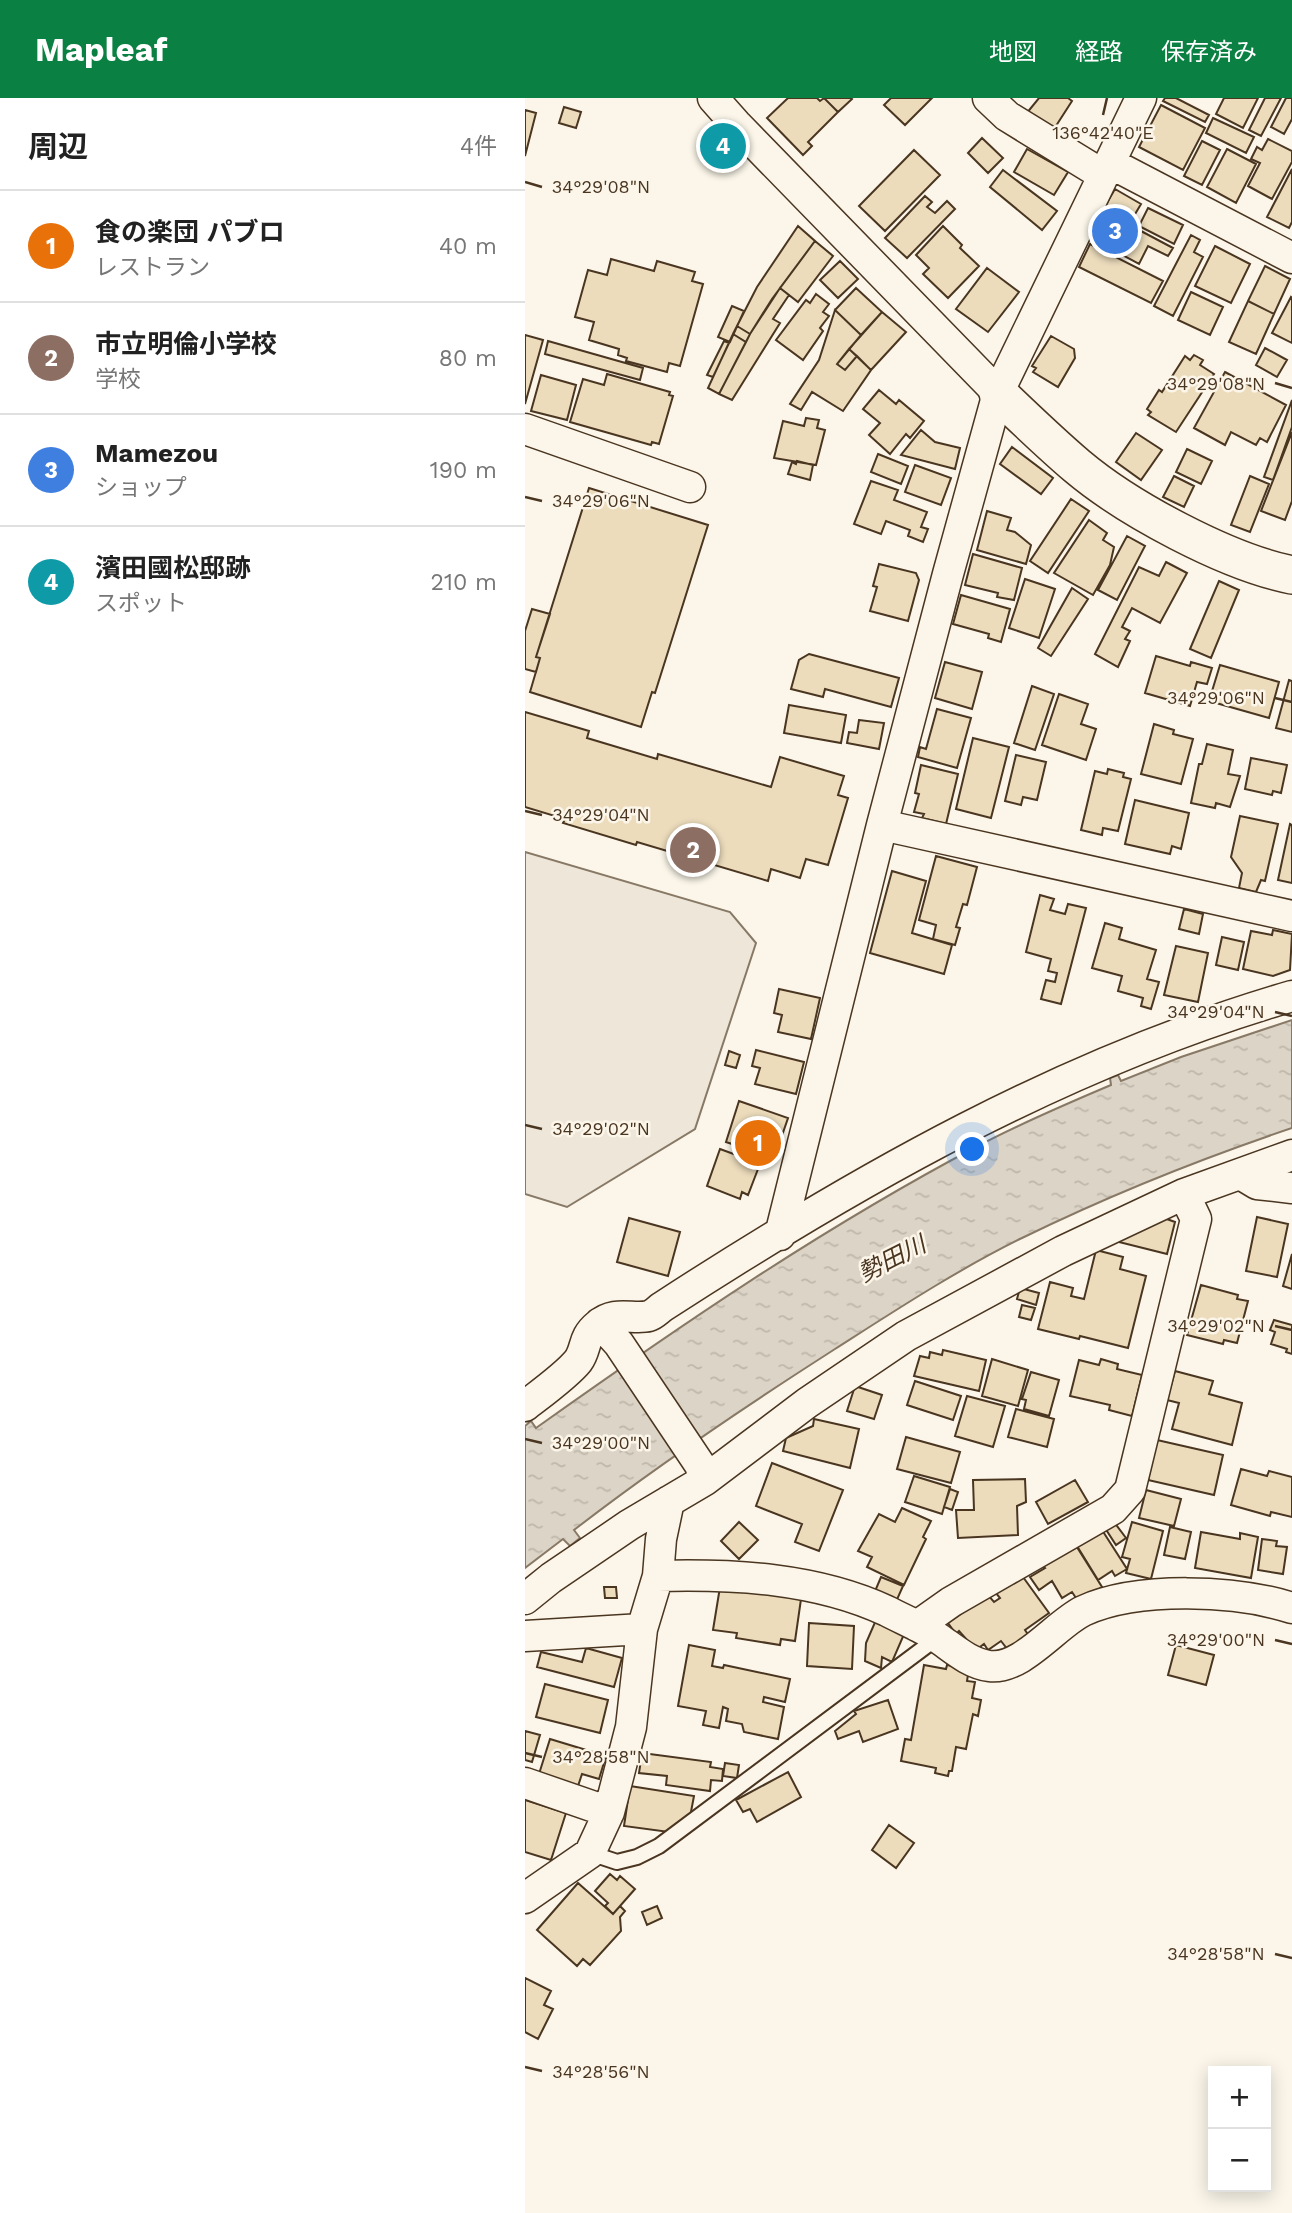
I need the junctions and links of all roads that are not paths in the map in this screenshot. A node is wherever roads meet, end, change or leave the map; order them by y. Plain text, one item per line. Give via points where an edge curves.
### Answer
1 (713, 98) edge
2 (988, 98) edge
3 (1141, 98) edge
4 (1107, 169) junction
5 (1292, 258) edge
6 (999, 393) junction
7 (525, 429) edge
8 (690, 486) dead end
9 (1292, 575) edge
10 (882, 825) junction
11 (1292, 916) edge
12 (1292, 996) edge
13 (1292, 1155) edge
14 (1242, 1175) junction
15 (1292, 1188) edge
16 (1184, 1194) junction
17 (780, 1235) junction
18 (610, 1334) junction
19 (525, 1406) edge
20 (702, 1473) junction
21 (669, 1501) junction
22 (658, 1576) junction
23 (525, 1599) edge
24 (1290, 1602) edge
25 (642, 1629) junction
26 (927, 1632) junction
27 (525, 1636) edge
28 (525, 1783) edge
29 (610, 1812) junction
30 (590, 1853) junction
31 (525, 1898) edge

1 - 6 street
2 - 4 street via 1007,116
3 - 4 street
4 - 5 street
4 - 6 street
6 - 9 street via 1079,468 1123,499 1226,553
6 - 10 street
7 - 8 street
10 - 11 street
10 - 17 street
12 - 17 street via 1123,1054 1015,1103 904,1160
13 - 14 street
14 - 15 street via 1257,1184
14 - 16 street
16 - 20 street via 1063,1251 906,1336
16 - 26 street via 1196,1219 1130,1490 1113,1509 951,1602
17 - 18 street via 649,1316 624,1315
18 - 19 street via 587,1336 579,1360
18 - 20 street
20 - 21 street
21 - 22 street
21 - 23 street
22 - 25 street
22 - 26 street via 734,1575 829,1590
24 - 26 street via 1232,1596 1147,1594 1123,1598 1083,1611 1025,1654 990,1667
25 - 27 street
25 - 29 street via 631,1727
26 - 30 lane via 659,1846 617,1862
28 - 29 street
29 - 30 street
30 - 31 street

